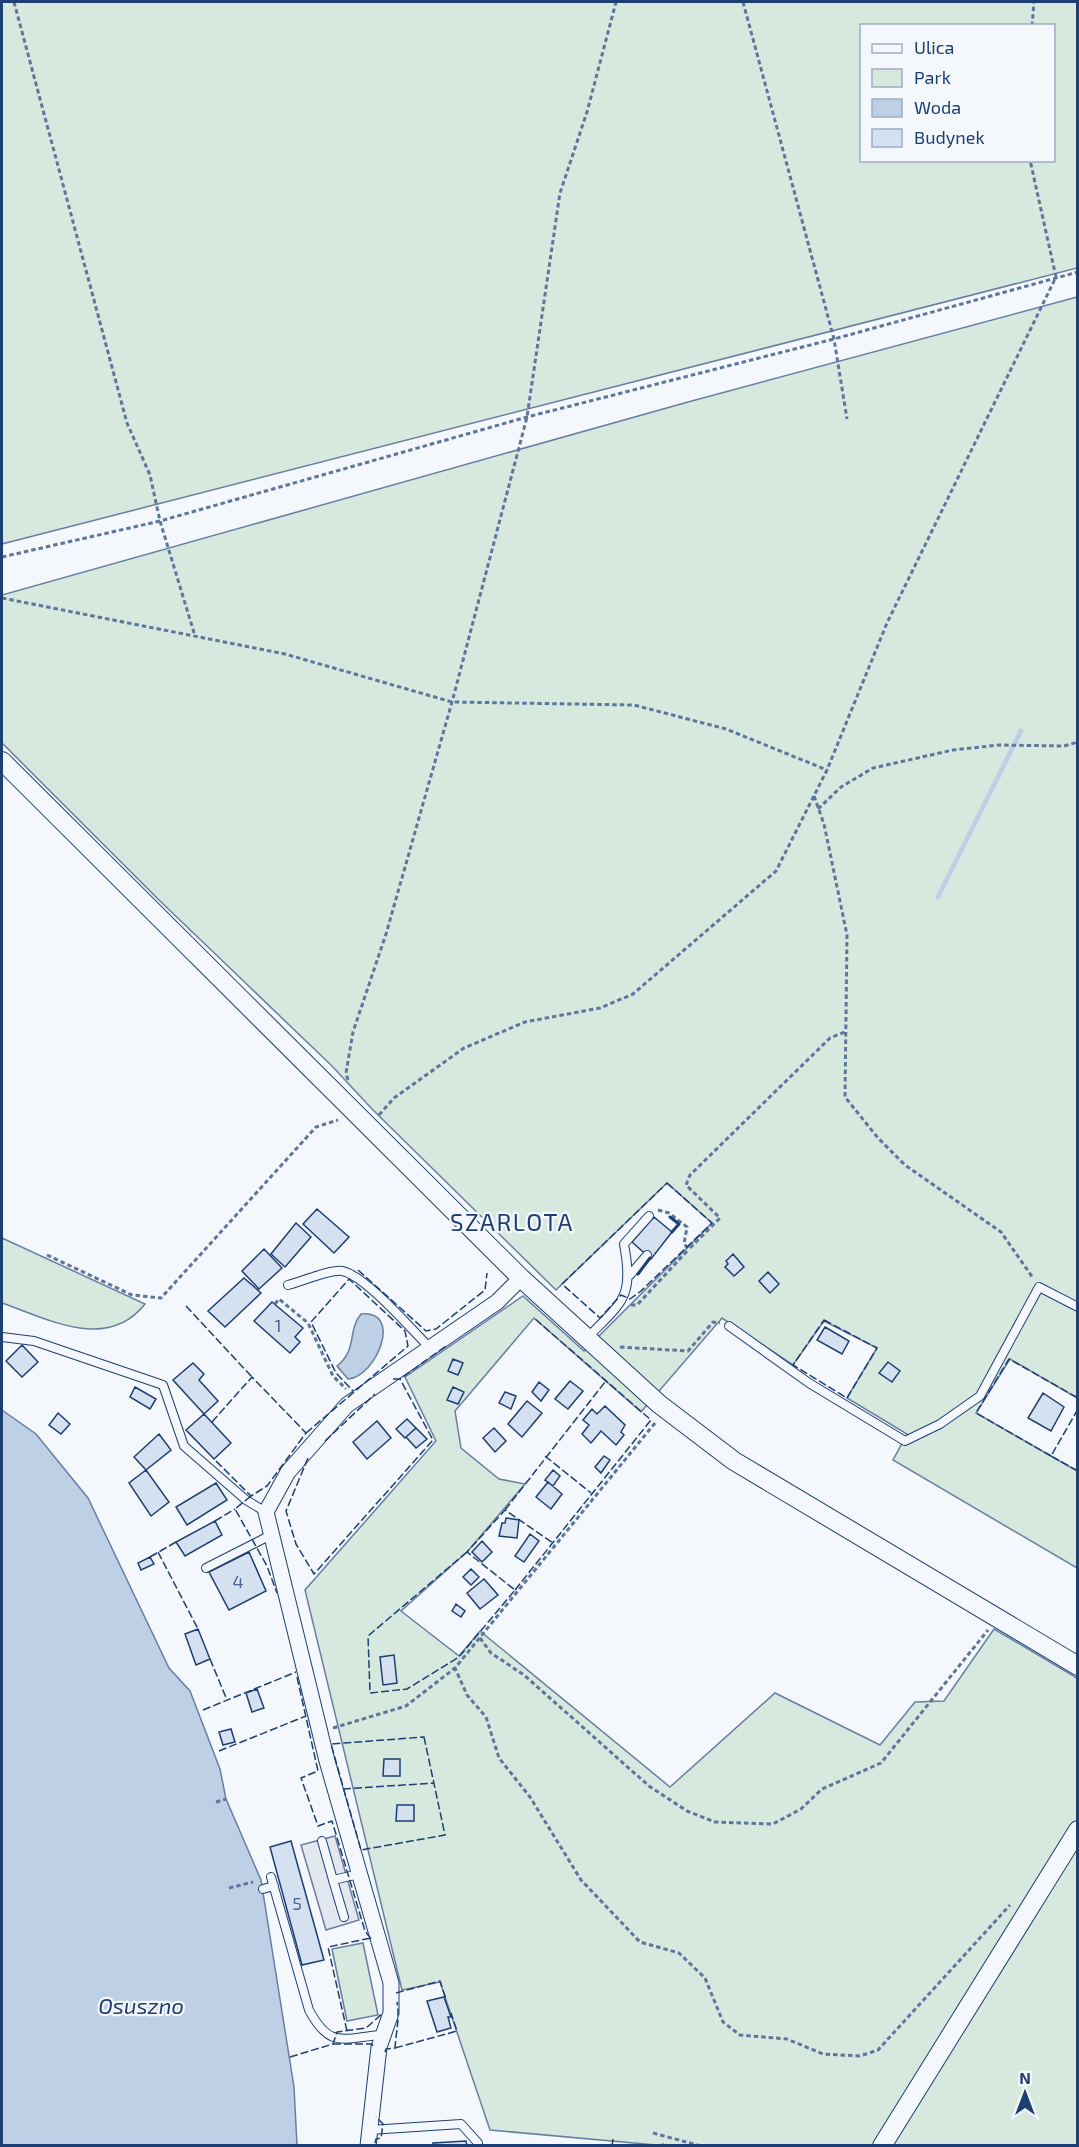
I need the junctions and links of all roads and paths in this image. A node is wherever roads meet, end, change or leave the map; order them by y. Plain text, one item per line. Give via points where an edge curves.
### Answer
1 (15, 2) edge
2 (616, 2) edge
3 (743, 2) edge
4 (1034, 2) edge
5 (1032, 24) edge
6 (1030, 162) edge
7 (1077, 272) edge
8 (1056, 277) junction
9 (834, 339) junction
10 (527, 417) junction
11 (847, 419) dead end
12 (160, 521) junction
13 (2, 557) edge
14 (2, 598) edge
15 (195, 636) junction
16 (452, 702) junction
17 (1077, 742) edge
18 (2, 761) edge
19 (827, 770) junction
20 (814, 796) junction
21 (818, 809) junction
22 (847, 1031) junction
23 (348, 1083) dead end
24 (354, 1114) junction
25 (368, 1126) junction
26 (649, 1216) joint
27 (689, 1249) junction
28 (47, 1255) dead end
29 (647, 1255) dead end
30 (630, 1275) junction
31 (521, 1278) junction
32 (288, 1285) dead end
33 (1039, 1287) junction
34 (275, 1304) dead end
35 (617, 1307) junction
36 (1077, 1307) edge
37 (729, 1326) joint
38 (2, 1337) edge
39 (591, 1341) junction
40 (430, 1348) junction
41 (356, 1399) junction
42 (649, 1431) dead end
43 (266, 1512) junction
44 (271, 1535) junction
45 (206, 1568) dead end
46 (996, 1617) junction
47 (480, 1638) junction
48 (1077, 1666) edge
49 (455, 1668) junction
50 (319, 1732) junction
51 (226, 1799) dead end
52 (216, 1802) dead end
53 (1077, 1830) edge
54 (322, 1841) dead end
55 (359, 1874) junction
56 (272, 1876) dead end
57 (261, 1880) dead end
58 (333, 1880) junction
59 (274, 1886) junction
60 (228, 1888) dead end
61 (264, 1889) dead end
62 (1017, 1898) dead end
63 (344, 1917) dead end
64 (381, 2035) junction
65 (653, 2133) dead end
66 (369, 2138) edge
67 (478, 2143) dead end
68 (701, 2145) edge
69 (882, 2145) edge

1 - 12 path via 127,423 150,475
2 - 10 path via 560,194
3 - 9 path
4 - 5 path
6 - 8 path
7 - 8 path
8 - 9 path
8 - 19 path via 887,623
9 - 10 path
9 - 11 path
10 - 12 path
10 - 16 path
12 - 13 path
12 - 15 path
14 - 15 path
15 - 16 path via 285,654
16 - 19 path via 634,705 726,729
16 - 23 path via 386,934 353,1032
17 - 21 path via 1064,746 999,744 873,768 841,787
18 - 24 street
19 - 20 path
20 - 21 path
20 - 25 path via 776,871 633,994 600,1008 525,1022 464,1048 394,1098
21 - 22 path via 847,935
22 - 27 path via 830,1038 690,1175 686,1185 720,1218
22 - 33 path via 845,1097 905,1165 1001,1233
24 - 25 street
24 - 28 path via 316,1127 161,1298 132,1295
25 - 31 street
26 - 27 path via 658,1210 669,1213 687,1227 684,1244
26 - 30 lane via 624,1244
27 - 35 path via 637,1305
29 - 30 lane
30 - 35 lane via 625,1297
31 - 39 street
31 - 40 street via 497,1302
32 - 40 lane via 339,1270 350,1273
33 - 36 lane
33 - 37 lane via 980,1396 940,1424 905,1441 809,1383
34 - 41 path via 279,1299 308,1323 333,1376
35 - 39 lane
37 - 39 path via 713,1322 688,1351
38 - 43 lane via 34,1341 163,1385 184,1446 246,1500
39 - 46 street via 659,1404 734,1461
40 - 41 street
41 - 43 street via 288,1472
42 - 47 path
43 - 44 street
44 - 45 lane
44 - 50 street
46 - 47 path via 978,1645 880,1763 822,1790 801,1809 773,1824 714,1822 649,1786 524,1675 491,1653
46 - 48 street
47 - 49 path
49 - 50 path via 406,1706
49 - 62 path via 467,1695 486,1717 499,1758 530,1797 581,1880 640,1942 679,1953 696,1969 705,1978 723,2022 740,2035 788,2040 823,2055 860,2056 878,2050
50 - 55 street
51 - 52 path
53 - 69 street
54 - 58 lane
55 - 58 lane
55 - 64 street via 391,1983 390,2013
56 - 59 lane
57 - 60 path
58 - 63 lane
59 - 61 lane
59 - 64 lane via 309,2010 320,2030 334,2039
64 - 66 street
65 - 68 path
66 - 67 lane via 461,2124

